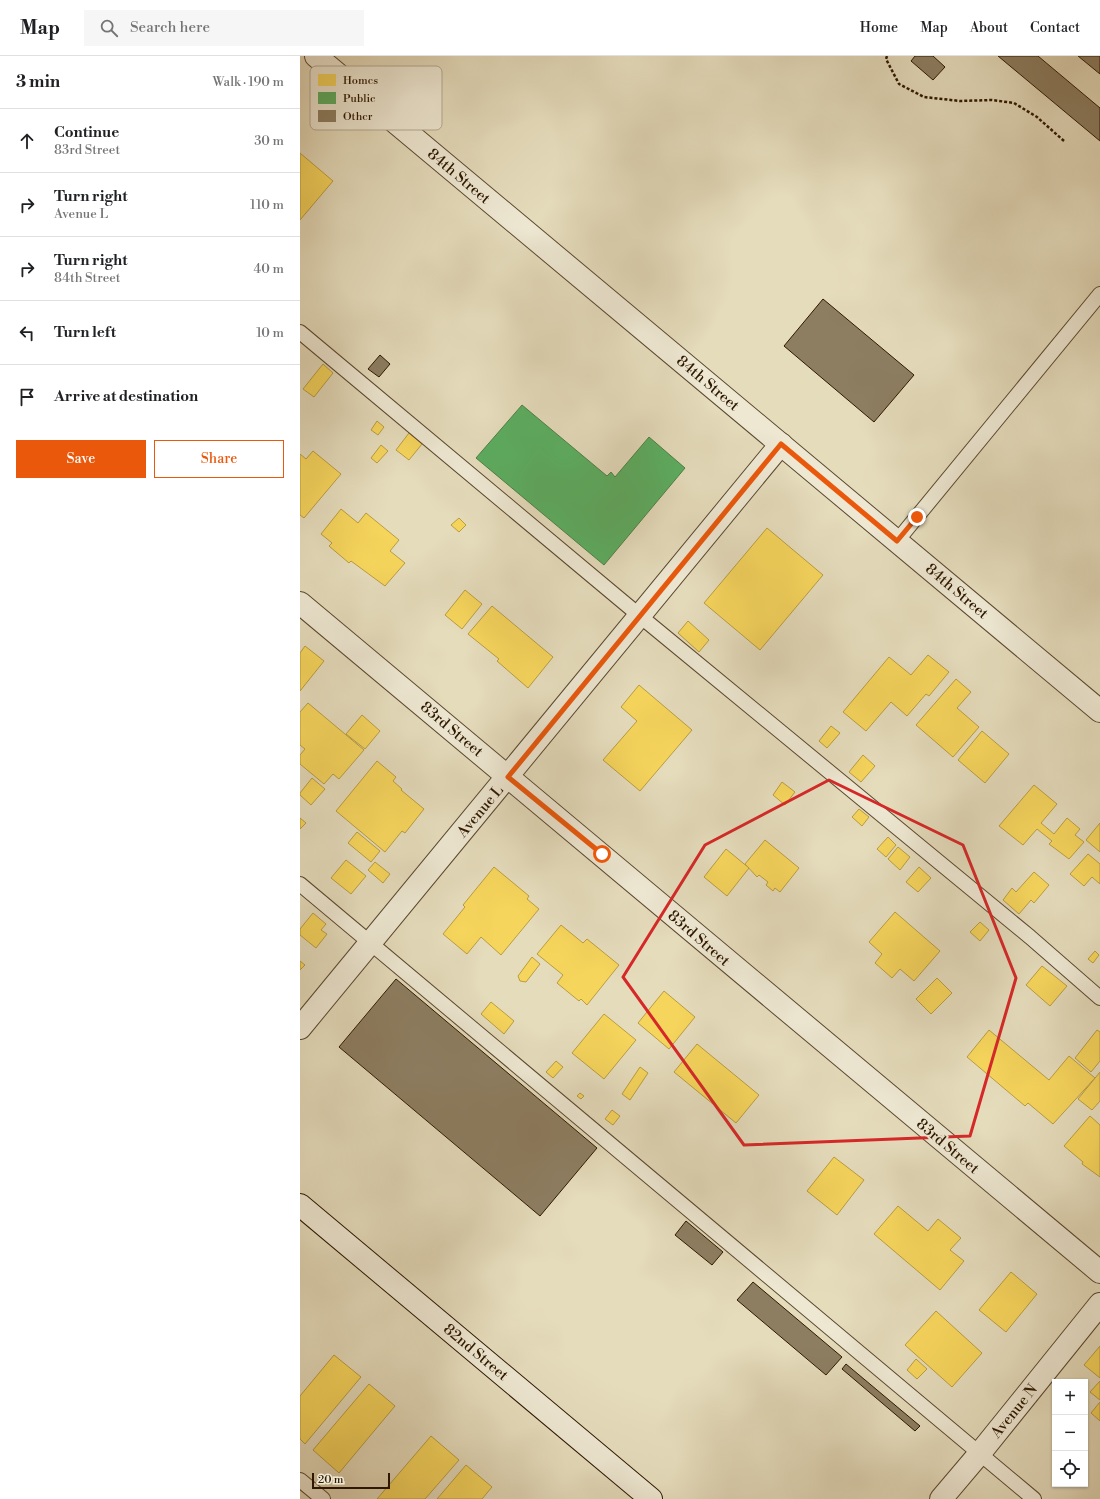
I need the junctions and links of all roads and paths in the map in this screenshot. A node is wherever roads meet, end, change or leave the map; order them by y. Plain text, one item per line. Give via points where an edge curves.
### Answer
1 (316, 56) edge
2 (887, 56) edge
3 (328, 66) edge
4 (405, 130) edge
5 (1064, 141) dead end
6 (1100, 294) edge
7 (300, 332) edge
8 (781, 444) junction
9 (897, 541) junction
10 (300, 603) edge
11 (640, 616) junction
12 (1100, 711) edge
13 (508, 777) junction
14 (300, 884) edge
15 (370, 943) junction
16 (1100, 998) edge
17 (300, 1028) edge
18 (300, 1205) edge
19 (1100, 1272) edge
20 (1100, 1304) edge
21 (980, 1453) junction
22 (300, 1480) edge
23 (323, 1499) edge
24 (651, 1499) edge
25 (940, 1499) edge
26 (1034, 1499) edge

1 - 3 street, 84th Street
2 - 5 path via 886,59 899,84 924,97 1014,103 1037,117
4 - 8 street, 84th Street
6 - 9 lane
7 - 11 lane
8 - 9 street, 84th Street
8 - 11 street, Avenue L
9 - 12 street, 84th Street
10 - 13 street, 83rd Street
11 - 13 street, Avenue L
11 - 16 lane via 1024,932
13 - 15 street, Avenue L
13 - 19 street, 83rd Street
14 - 15 lane
15 - 17 street, Avenue L
15 - 21 lane
18 - 24 street, 82nd Street
20 - 21 street, Avenue N
21 - 25 street, Avenue N
21 - 26 lane
22 - 23 lane

